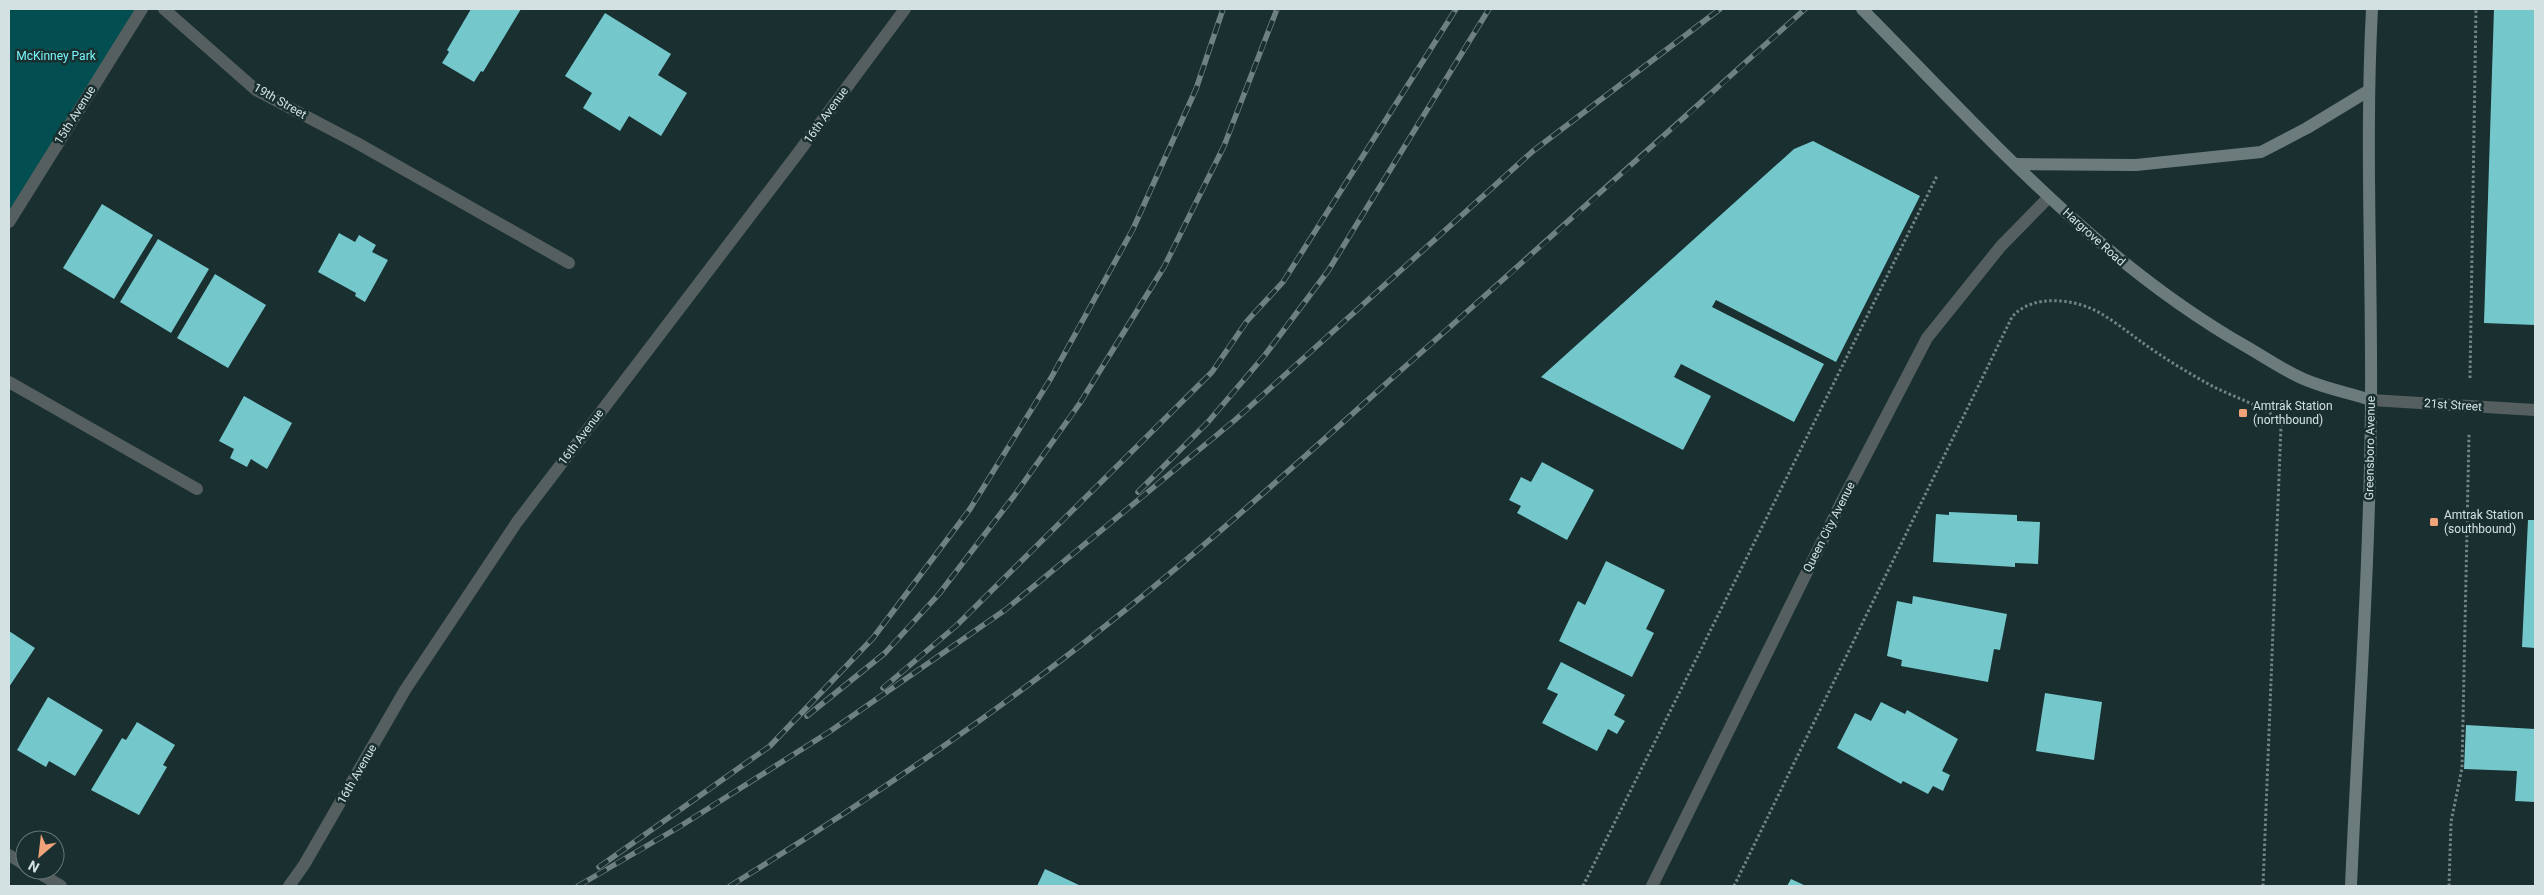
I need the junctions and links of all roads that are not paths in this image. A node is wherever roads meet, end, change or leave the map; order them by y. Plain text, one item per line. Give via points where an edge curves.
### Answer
1 (142, 9) edge
2 (164, 9) edge
3 (904, 9) edge
4 (1862, 9) edge
5 (2372, 9) edge
6 (2368, 91) junction
7 (2015, 164) junction
8 (2049, 196) junction
9 (9, 222) edge
10 (569, 264) dead end
11 (9, 382) edge
12 (2371, 400) junction
13 (2535, 410) edge
14 (197, 489) dead end
15 (288, 886) edge
16 (1652, 886) edge
17 (2351, 886) edge

1 - 9 street, 15th Avenue
2 - 10 street, 19th Street via 256,90 357,143
3 - 15 street, 16th Avenue via 517,522 405,690 304,865
4 - 7 main road, Hargrove Road
5 - 6 main road, Greensboro Avenue
6 - 7 main road via 2261,152 2136,166
6 - 12 main road, Greensboro Avenue
7 - 8 main road, Hargrove Road
8 - 12 main road, Hargrove Road via 2131,270 2222,333 2306,380
8 - 16 street, Queen City Avenue via 2001,246 1927,338 1841,503
11 - 14 street
12 - 13 street, 21st Street
12 - 17 main road, Greensboro Avenue via 2370,516

